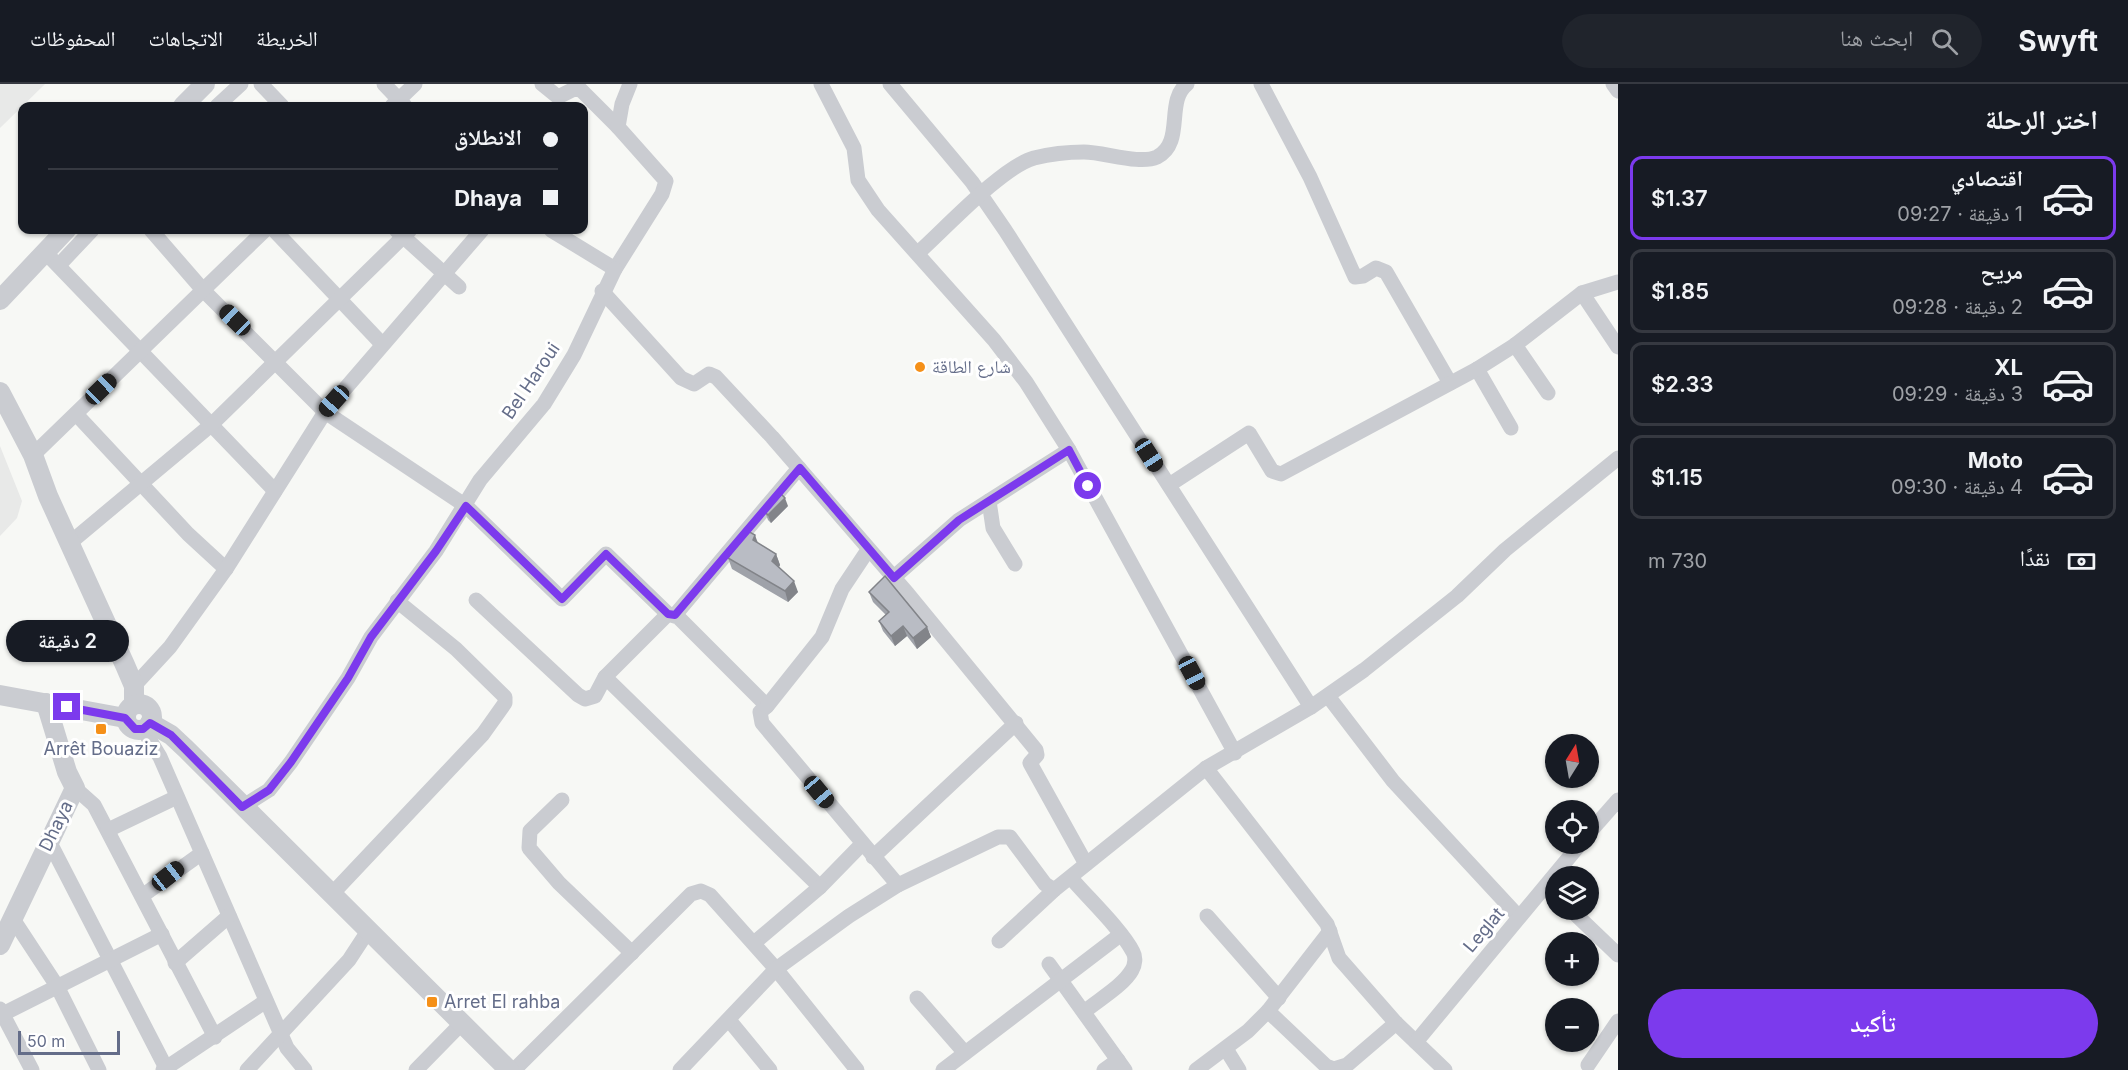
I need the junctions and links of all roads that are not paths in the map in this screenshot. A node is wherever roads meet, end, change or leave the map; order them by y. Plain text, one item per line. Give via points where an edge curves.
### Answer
1 (205, 84) edge
2 (241, 84) edge
3 (261, 84) edge
4 (384, 84) edge
5 (416, 84) edge
6 (542, 84) edge
7 (630, 84) edge
8 (820, 84) edge
9 (890, 84) edge
10 (1187, 84) edge
11 (1261, 84) edge
12 (1613, 84) edge
13 (1618, 91) edge
14 (187, 102) edge
15 (221, 102) edge
16 (278, 102) edge
17 (398, 102) edge
18 (401, 102) edge
19 (618, 127) junction
20 (981, 196) junction
21 (64, 234) edge
22 (86, 234) edge
23 (154, 234) edge
24 (261, 234) edge
25 (278, 234) edge
26 (401, 234) edge
27 (405, 234) edge
28 (478, 234) edge
29 (558, 234) edge
30 (918, 253) junction
31 (52, 259) junction
32 (615, 269) junction
33 (442, 273) junction
34 (1618, 282) edge
35 (459, 287) dead end
36 (203, 290) junction
37 (603, 291) junction
38 (1582, 292) junction
39 (340, 299) junction
40 (0, 300) edge
41 (382, 344) junction
42 (1515, 345) junction
43 (1618, 346) edge
44 (141, 350) junction
45 (276, 363) junction
46 (1477, 369) junction
47 (1450, 383) junction
48 (0, 392) edge
49 (1548, 393) dead end
50 (325, 412) junction
51 (75, 414) junction
52 (212, 425) junction
53 (1511, 428) dead end
54 (1069, 450) junction
55 (33, 454) junction
56 (1618, 458) edge
57 (800, 468) junction
58 (142, 484) junction
59 (1169, 485) junction
60 (275, 491) junction
61 (989, 501) junction
62 (466, 506) junction
63 (71, 542) junction
64 (868, 550) junction
65 (1015, 564) dead end
66 (226, 569) junction
67 (894, 578) junction
68 (476, 600) dead end
69 (397, 601) junction
70 (671, 615) junction
71 (605, 677) junction
72 (0, 695) edge
73 (1328, 696) junction
74 (46, 703) junction
75 (131, 703) junction
76 (767, 706) junction
77 (1311, 707) junction
78 (1016, 723) junction
79 (147, 726) junction
80 (1235, 753) junction
81 (1206, 768) junction
82 (75, 788) junction
83 (177, 797) junction
84 (562, 800) dead end
85 (1618, 800) edge
86 (242, 807) junction
87 (1599, 822) edge
88 (108, 830) junction
89 (49, 841) junction
90 (862, 844) junction
91 (202, 853) junction
92 (873, 856) junction
93 (1086, 864) junction
94 (1071, 878) junction
95 (898, 885) junction
96 (820, 886) junction
97 (1054, 890) junction
98 (332, 895) junction
99 (1545, 895) edge
100 (142, 896) junction
101 (229, 916) junction
102 (1207, 916) dead end
103 (1520, 917) junction
104 (13, 919) junction
105 (1581, 920) edge
106 (368, 931) junction
107 (1330, 931) junction
108 (162, 934) junction
109 (1120, 935) junction
110 (999, 941) dead end
111 (754, 943) junction
112 (0, 945) edge
113 (632, 953) junction
114 (1618, 955) edge
115 (110, 959) junction
116 (176, 963) junction
117 (1049, 964) dead end
118 (776, 969) junction
119 (1060, 980) junction
120 (57, 986) junction
121 (916, 998) dead end
122 (1279, 998) junction
123 (266, 1001) junction
124 (1, 1011) edge
125 (1268, 1011) junction
126 (1083, 1012) junction
127 (729, 1020) junction
128 (1618, 1021) edge
129 (462, 1023) junction
130 (1396, 1023) junction
131 (280, 1034) junction
132 (215, 1037) junction
133 (1416, 1042) junction
134 (1226, 1049) junction
135 (965, 1053) junction
136 (1122, 1065) edge
137 (1588, 1065) dead end
138 (164, 1069) edge
139 (32, 1070) edge
140 (99, 1070) edge
141 (247, 1070) edge
142 (305, 1070) edge
143 (416, 1070) edge
144 (512, 1070) edge
145 (680, 1070) edge
146 (770, 1070) edge
147 (857, 1070) edge
148 (943, 1070) edge
149 (1104, 1070) edge
150 (1196, 1070) edge
151 (1239, 1070) edge
152 (1445, 1070) edge

1 - 14 street
2 - 15 street
3 - 16 street
4 - 17 street
5 - 18 street
6 - 19 street via 558,97 581,90
7 - 19 street
8 - 30 street via 854,148 858,180 878,210
9 - 20 street
10 - 20 street via 1176,100 1170,143 1159,157 1086,152 1032,158 996,180
11 - 47 street via 1310,177 1355,277 1376,268 1386,272
12 - 13 street
19 - 32 street, Bel Haroui via 662,176 666,186
20 - 30 street
20 - 59 street
21 - 31 street
22 - 31 street
23 - 36 street
24 - 36 street
25 - 39 street
26 - 39 street
27 - 33 street
28 - 33 street
29 - 32 street
30 - 54 street via 994,340
31 - 40 street
31 - 44 street
32 - 37 street, Bel Haroui
33 - 35 street
33 - 41 street
34 - 38 street
36 - 44 street
36 - 45 street
37 - 57 street via 681,378 694,384 712,374
37 - 62 street, Bel Haroui via 574,355 543,404 480,480
38 - 42 street
38 - 43 street
39 - 41 street
39 - 45 street
41 - 50 street
42 - 46 street
42 - 49 street
44 - 51 street
44 - 52 street
45 - 50 street
45 - 52 street
46 - 47 street
46 - 53 street
47 - 59 street via 1281,474 1272,471 1249,433
48 - 55 street
50 - 60 street
50 - 62 street
51 - 55 street
51 - 58 street
52 - 58 street
52 - 60 street
54 - 61 street
54 - 80 street
55 - 63 street
56 - 73 street via 1505,550 1457,596
57 - 64 street
57 - 70 street
58 - 63 street
58 - 66 street
59 - 77 street
60 - 66 street
61 - 65 street via 993,528
61 - 67 street via 959,520
62 - 69 street, Bel Haroui
62 - 70 street via 562,599 606,554
63 - 75 street
64 - 67 street
64 - 76 street via 842,589 822,636
66 - 75 street
67 - 78 street
68 - 71 street via 578,695 585,699 595,696
69 - 86 street, Bel Haroui via 291,762 269,790
69 - 98 street via 456,649 505,697 505,703 483,734
70 - 71 street
70 - 76 street
71 - 96 street
72 - 74 street
73 - 77 street
73 - 103 street via 1393,780
74 - 75 street
74 - 82 street, Dhaya
75 - 79 street via 149,708 152,716
76 - 90 street via 760,712 762,723
77 - 80 street
78 - 92 street
78 - 93 street via 1037,753 1030,763
79 - 83 street
79 - 86 street via 171,735
80 - 81 street
81 - 93 street
81 - 107 street
82 - 88 street via 94,805
82 - 89 street, Dhaya
83 - 88 street
83 - 91 street
84 - 113 street via 530,831 529,848 559,883
85 - 87 street
86 - 98 street
88 - 100 street
89 - 104 street, Dhaya
89 - 115 street
90 - 92 street
90 - 96 street
91 - 100 street
91 - 101 street
92 - 95 street
93 - 94 street
94 - 97 street
94 - 109 street
95 - 97 street via 1004,836 1010,837 1045,884
95 - 118 street
96 - 111 street
97 - 110 street
98 - 106 street
99 - 103 street, Leglat
100 - 108 street
101 - 116 street
101 - 123 street
102 - 122 street
103 - 133 street, Leglat
104 - 112 street, Dhaya
104 - 120 street
105 - 114 street
106 - 129 street
106 - 131 street via 349,960
107 - 122 street
107 - 130 street via 1339,958
108 - 115 street
108 - 116 street
109 - 119 street
109 - 126 street via 1133,952 1134,966
111 - 113 street via 710,894 700,891 691,894
111 - 118 street
113 - 144 street
115 - 120 street
115 - 138 street
116 - 132 street
117 - 119 street
118 - 127 street
118 - 147 street
119 - 126 street
119 - 135 street
120 - 124 street
120 - 140 street
121 - 135 street
122 - 125 street
123 - 131 street
123 - 132 street
124 - 139 street
125 - 130 street via 1326,1066 1334,1069 1347,1065
125 - 134 street
126 - 136 street
127 - 145 street
127 - 146 street
128 - 137 street
129 - 143 street
129 - 144 street
130 - 133 street
131 - 141 street
131 - 142 street
132 - 138 street
133 - 152 street
134 - 150 street
134 - 151 street
135 - 148 street
136 - 149 street

